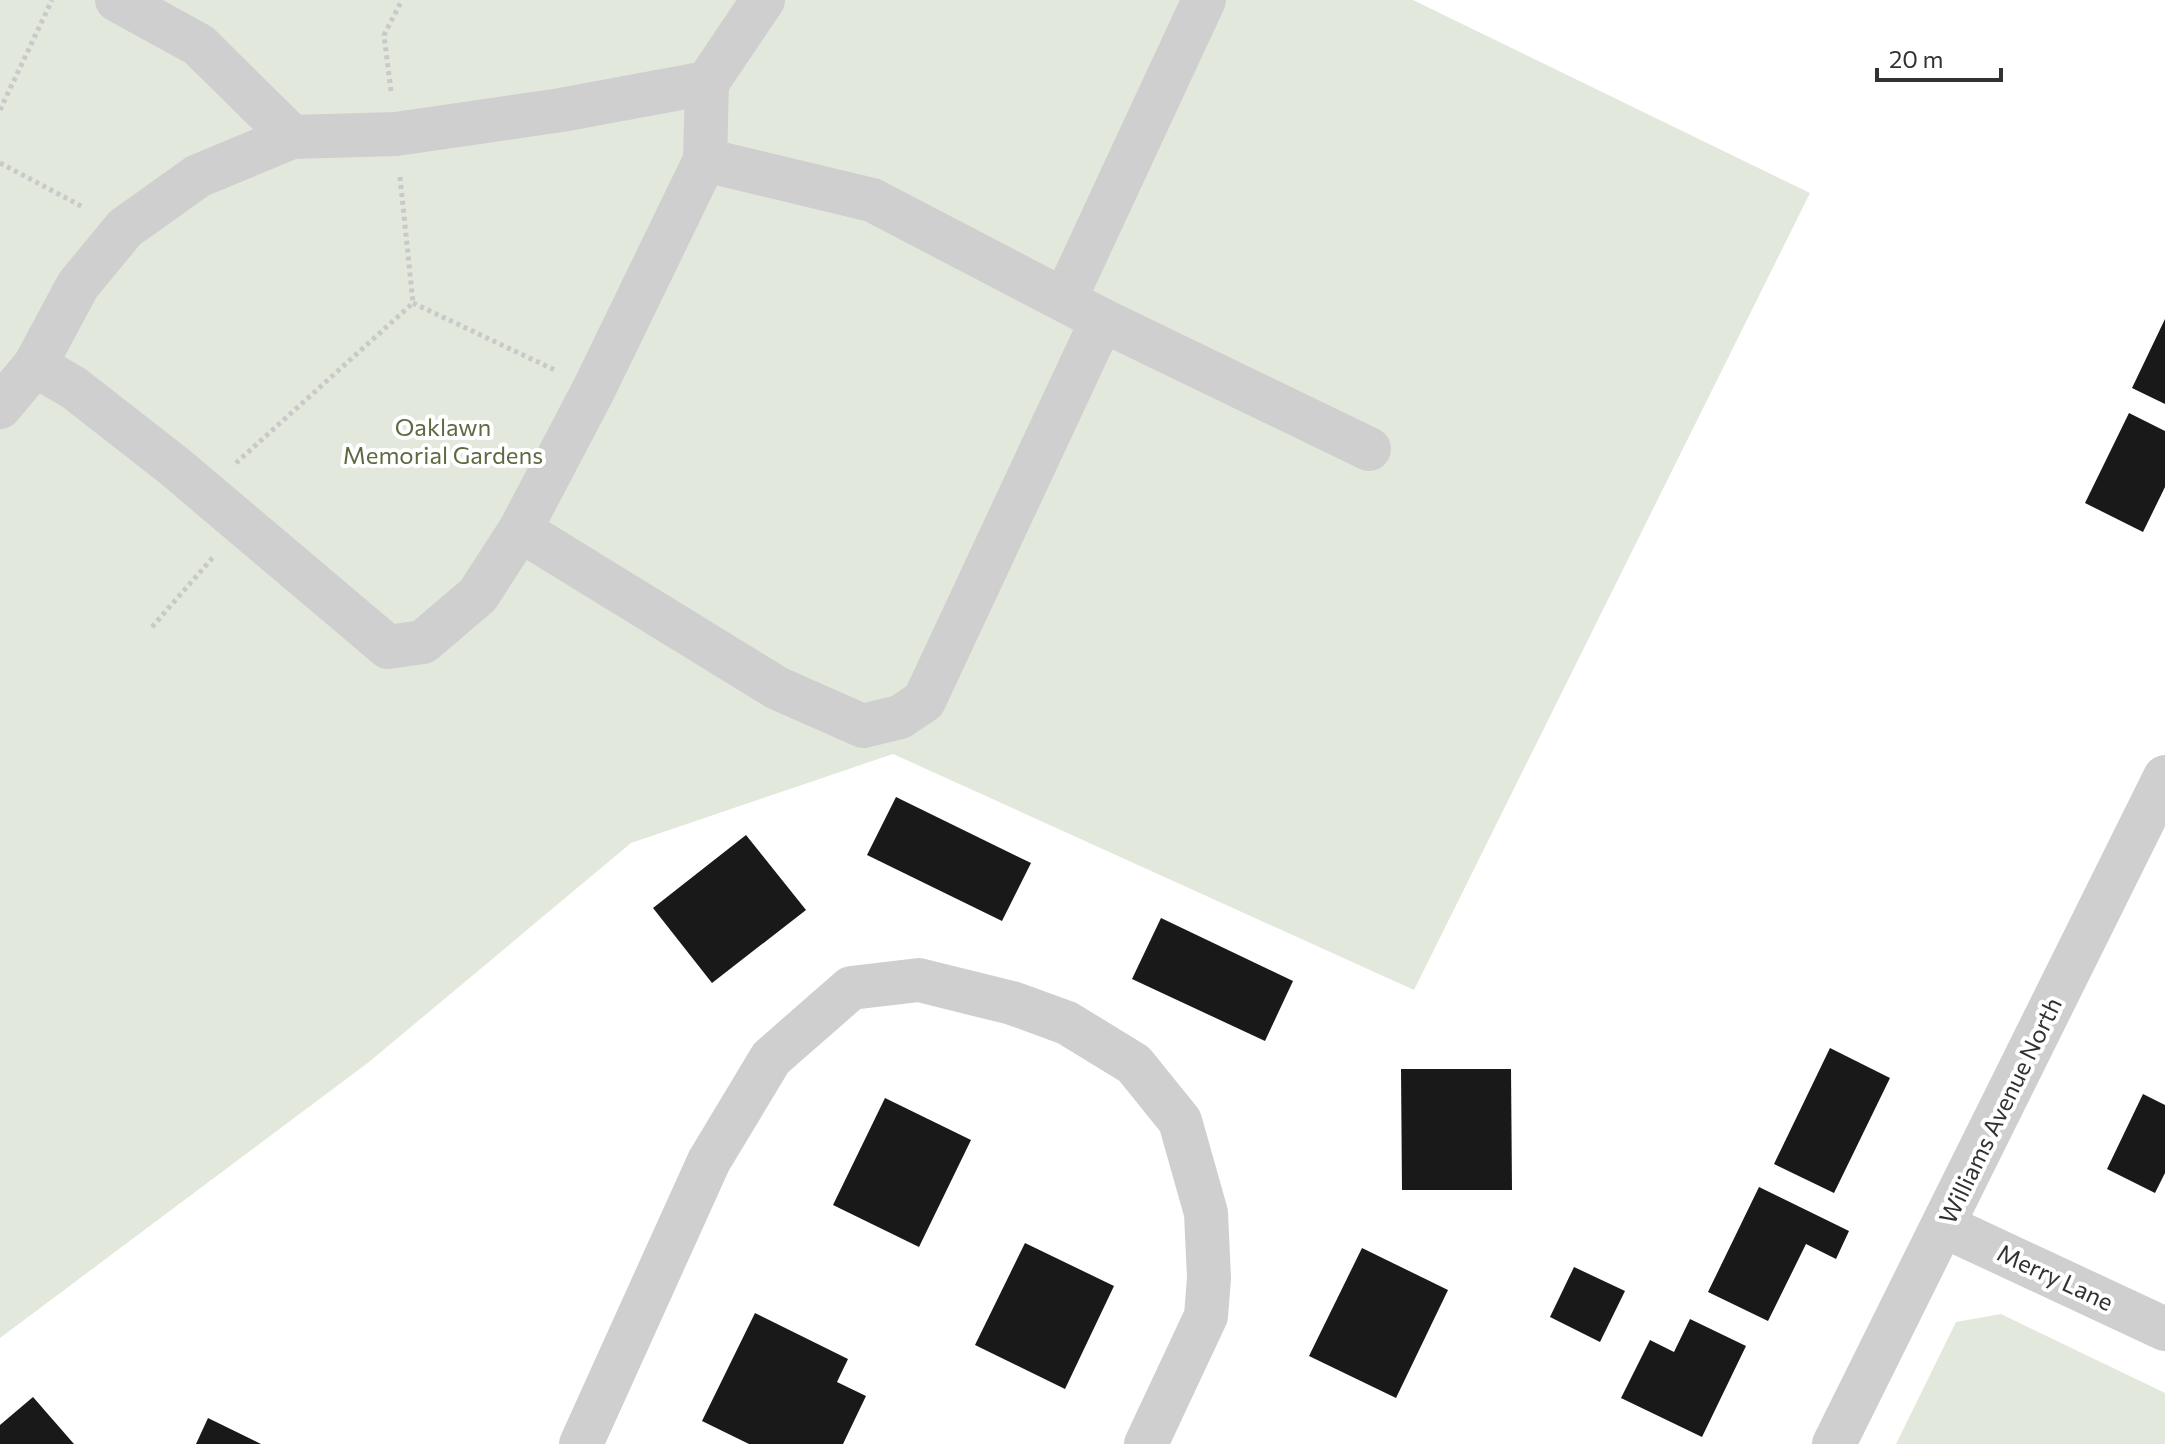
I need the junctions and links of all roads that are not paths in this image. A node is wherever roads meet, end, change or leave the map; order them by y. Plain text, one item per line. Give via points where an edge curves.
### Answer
1 (117, 0) edge
2 (763, 0) edge
3 (1204, 0) edge
4 (707, 83) junction
5 (292, 137) junction
6 (705, 160) junction
7 (1083, 310) junction
8 (35, 365) junction
9 (0, 407) edge
10 (1369, 449) dead end
11 (520, 530) junction
12 (2165, 777) edge
13 (1944, 1226) junction
14 (2165, 1329) edge
15 (581, 1444) edge
16 (1146, 1444) edge
17 (1834, 1444) edge

1 - 5 street via 199,45
2 - 4 street
3 - 7 street
4 - 5 street via 396,134
4 - 6 street
5 - 8 street via 198,176 125,228 78,285
6 - 7 street via 872,200
6 - 11 street
7 - 10 street
7 - 11 street via 924,701 900,717 863,726 777,688
8 - 9 street
8 - 11 street via 74,388 388,647 423,642 478,595
12 - 13 street, Williams Avenue North
13 - 14 street, Merry Lane
13 - 17 street, Williams Avenue North
15 - 16 street via 709,1161 771,1058 851,988 919,980 1067,1023 1134,1064 1180,1121 1206,1213 1206,1316

